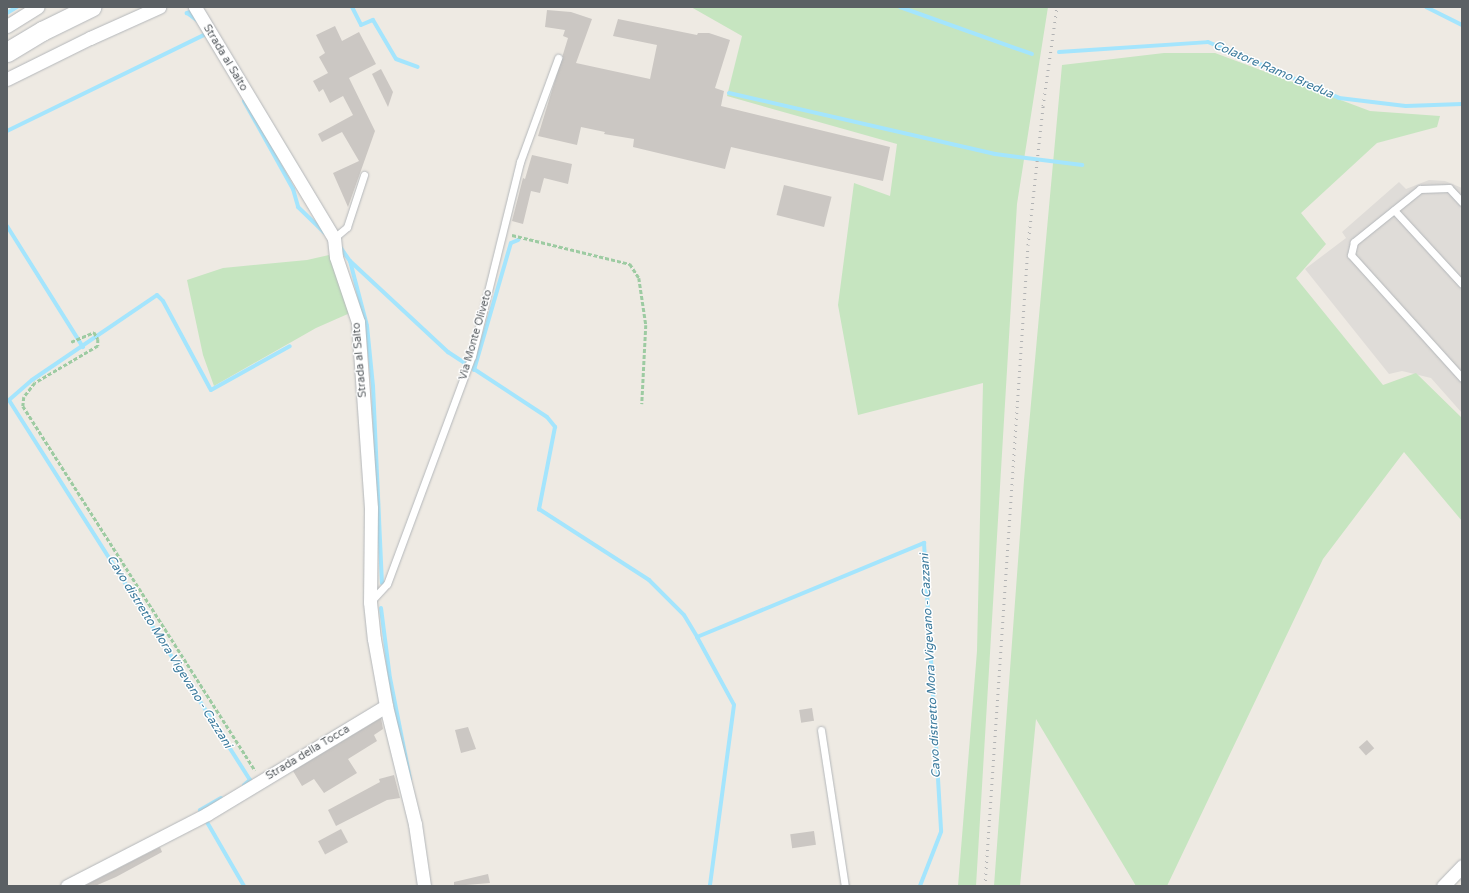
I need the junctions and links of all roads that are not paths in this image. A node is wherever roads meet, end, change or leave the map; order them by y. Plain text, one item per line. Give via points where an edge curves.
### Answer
1 (38, 7) edge
2 (91, 7) edge
3 (159, 7) edge
4 (196, 10) edge
5 (7, 26) edge
6 (7, 52) edge
7 (558, 58) dead end
8 (7, 79) edge
9 (364, 175) dead end
10 (1462, 202) edge
11 (1394, 210) junction
12 (335, 241) junction
13 (1462, 284) edge
14 (1462, 378) edge
15 (370, 602) junction
16 (386, 706) junction
17 (821, 730) dead end
18 (1460, 875) edge
19 (67, 886) edge
20 (424, 886) edge
21 (845, 886) edge
22 (1443, 886) edge

1 - 5 street
2 - 6 main road
3 - 8 street
4 - 12 street, Strada al Salto
7 - 15 lane, Via Monte Oliveto via 520,162 467,371 387,584
9 - 12 lane via 347,227
10 - 11 lane via 1449,188 1420,189
11 - 13 lane
11 - 14 lane via 1354,242 1351,255
12 - 15 street, Strada al Salto via 336,257 358,322 371,508
15 - 16 street, Strada al Salto
16 - 19 street, Strada della Tocca via 203,816
16 - 20 street via 415,824
17 - 21 lane
18 - 22 street

